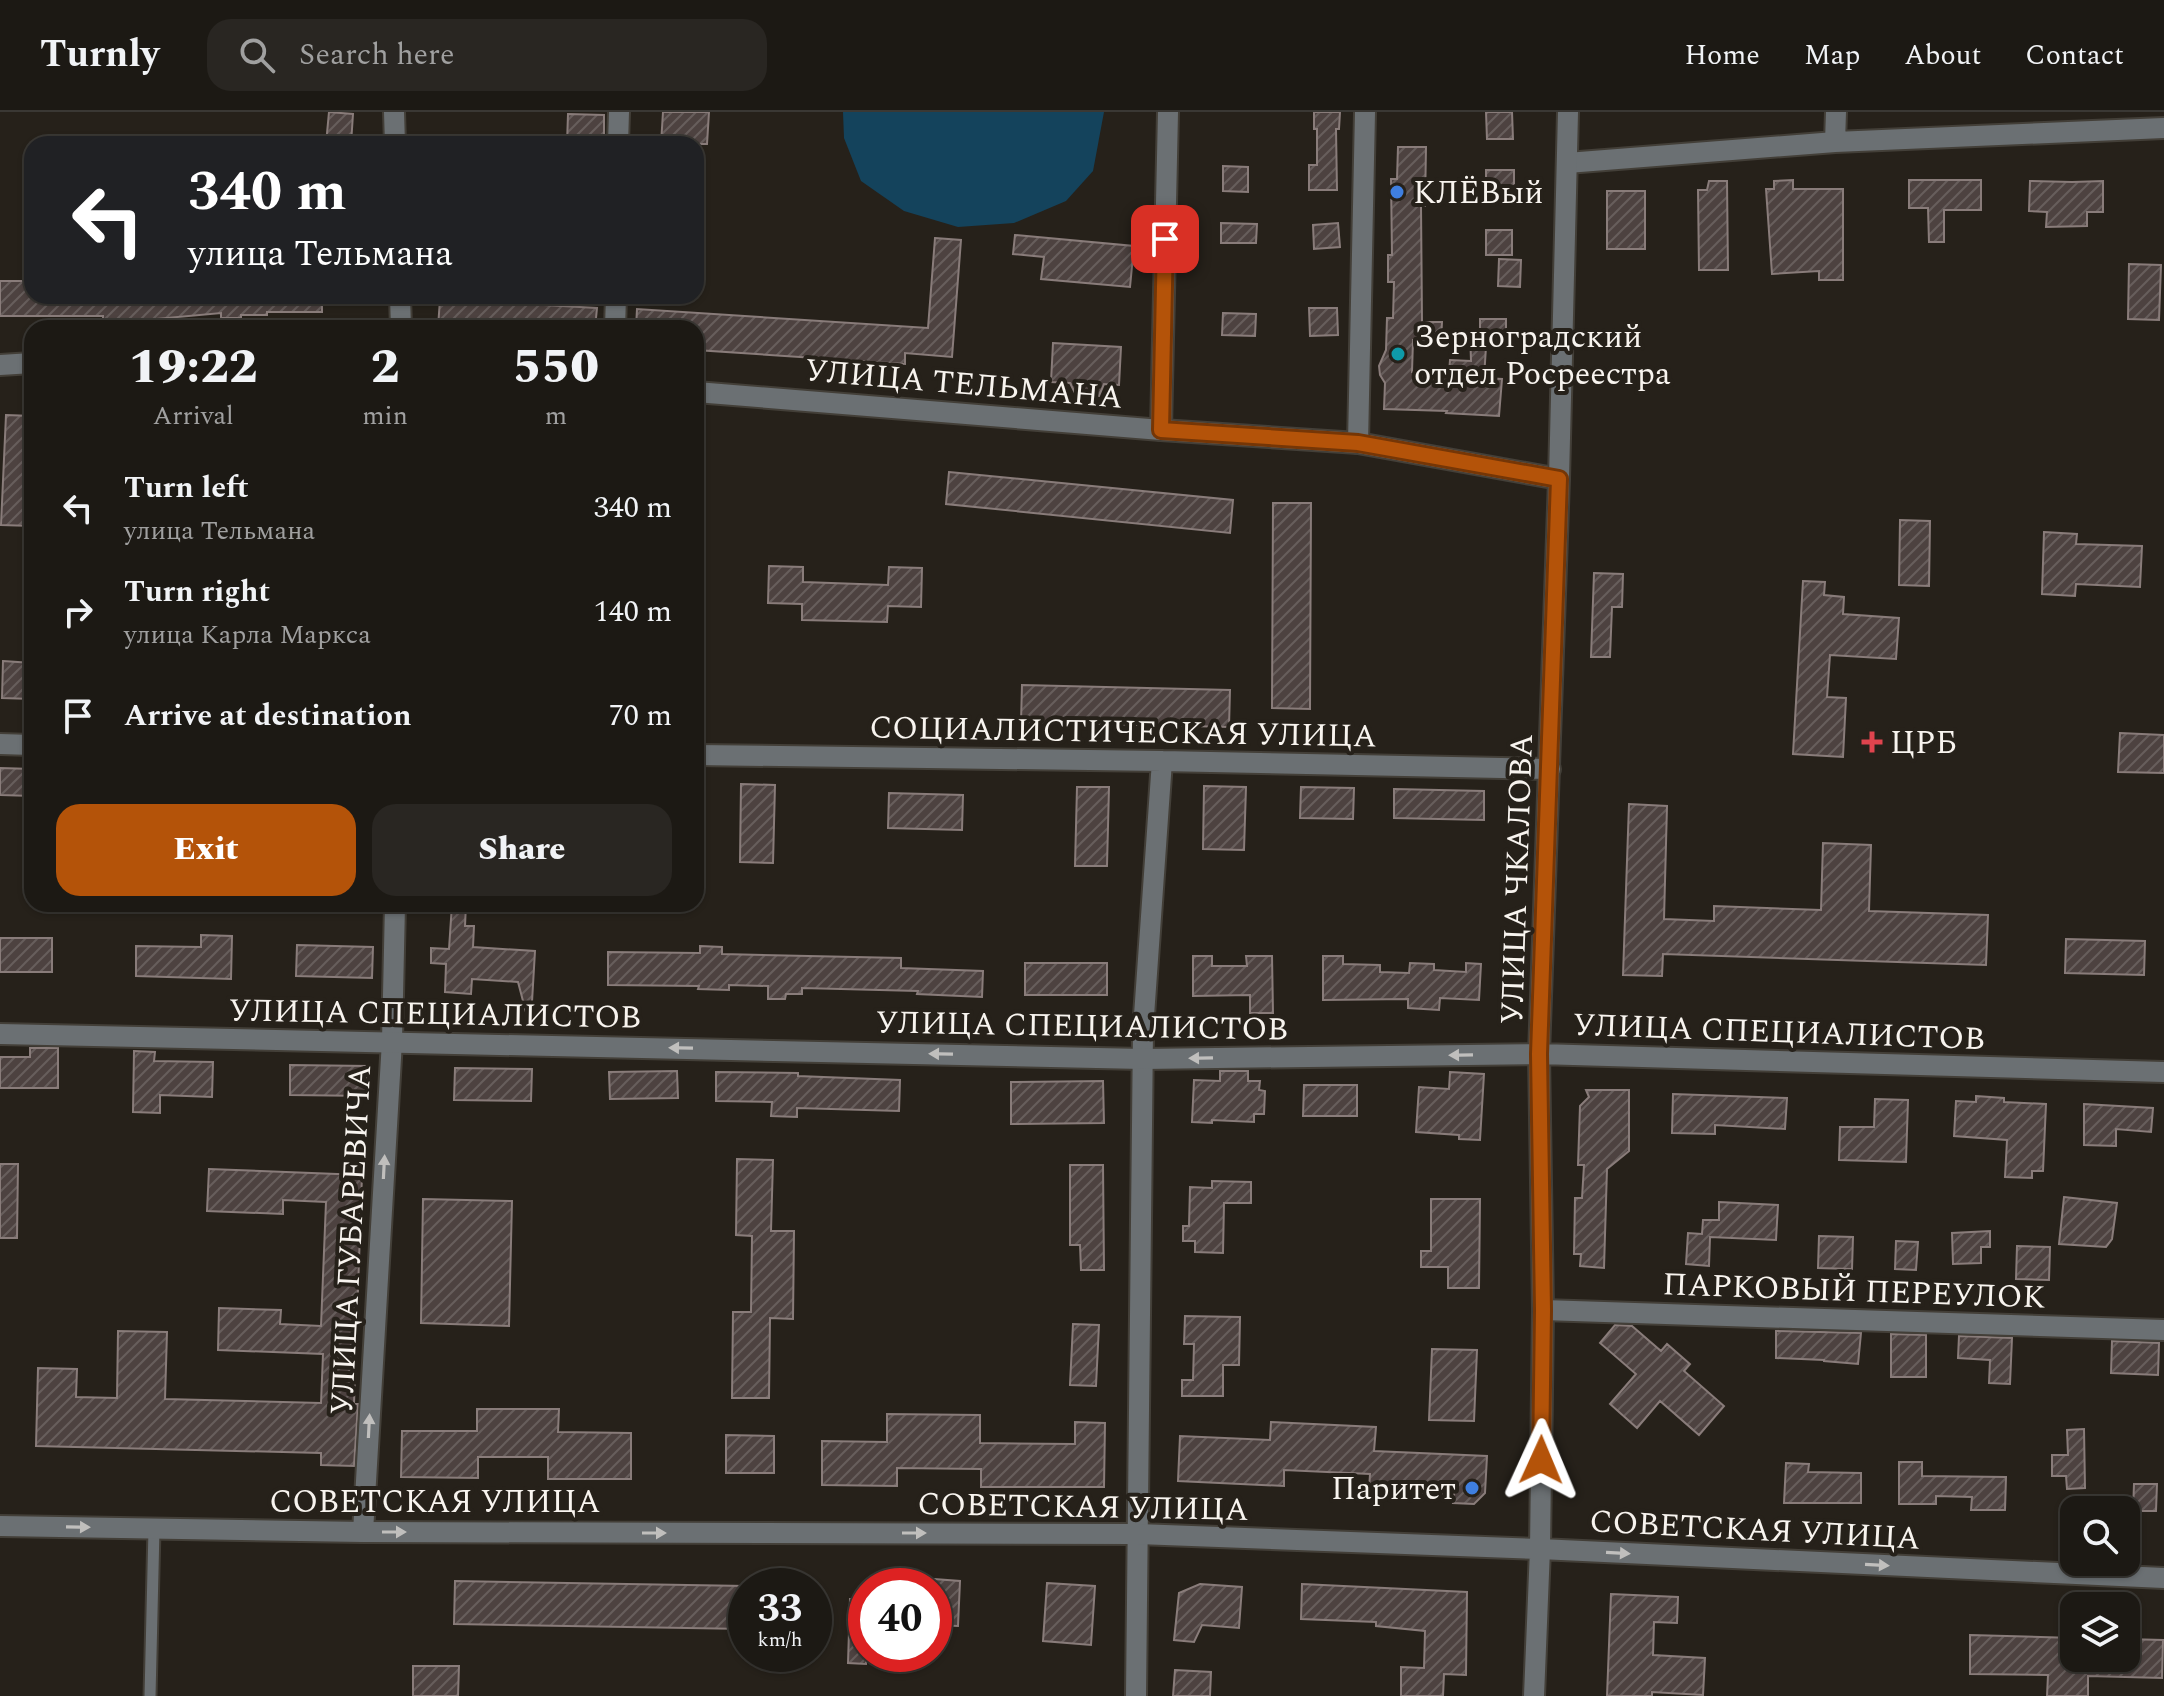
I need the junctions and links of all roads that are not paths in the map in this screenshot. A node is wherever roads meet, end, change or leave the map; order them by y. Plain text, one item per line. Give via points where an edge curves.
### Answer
1 (394, 112) edge
2 (619, 112) edge
3 (1168, 112) edge
4 (1365, 112) edge
5 (1568, 112) edge
6 (1836, 112) edge
7 (2164, 128) edge
8 (395, 136) edge
9 (618, 136) edge
10 (1835, 142) junction
11 (1567, 163) junction
12 (24, 364) edge
13 (0, 365) edge
14 (704, 393) edge
15 (1161, 430) junction
16 (1358, 443) junction
17 (1559, 479) junction
18 (0, 744) edge
19 (24, 745) edge
20 (704, 755) edge
21 (1162, 761) junction
22 (1550, 769) junction
23 (395, 912) edge
24 (0, 1034) edge
25 (392, 1041) junction
26 (1539, 1054) junction
27 (1143, 1059) junction
28 (2164, 1072) edge
29 (1543, 1310) junction
30 (2164, 1330) edge
31 (0, 1526) edge
32 (154, 1529) junction
33 (363, 1532) junction
34 (1138, 1534) junction
35 (1540, 1549) junction
36 (2164, 1578) edge
37 (150, 1696) edge
38 (1136, 1696) edge
39 (1534, 1696) edge

1 - 8 street
2 - 9 street
3 - 15 street
4 - 16 street
5 - 11 street, УЛИЦА ЧКАЛОВА
6 - 10 street
7 - 10 street
10 - 11 street
11 - 17 street, УЛИЦА ЧКАЛОВА
12 - 13 street
14 - 15 street, УЛИЦА ТЕЛЬМАНА
15 - 16 street, УЛИЦА ТЕЛЬМАНА
16 - 17 street, УЛИЦА ТЕЛЬМАНА
17 - 22 street, УЛИЦА ЧКАЛОВА
18 - 19 street
20 - 21 street, СОЦИАЛИСТИЧЕСКАЯ УЛИЦА
21 - 22 street, СОЦИАЛИСТИЧЕСКАЯ УЛИЦА
21 - 27 street
22 - 26 street, УЛИЦА ЧКАЛОВА
23 - 25 street, УЛИЦА ГУБАРЕВИЧА
24 - 25 street, УЛИЦА СПЕЦИАЛИСТОВ
27 -> 25 street, УЛИЦА СПЕЦИАЛИСТОВ
33 -> 25 street, УЛИЦА ГУБАРЕВИЧА
26 -> 27 street, УЛИЦА СПЕЦИАЛИСТОВ
26 - 28 street, УЛИЦА СПЕЦИАЛИСТОВ
26 - 29 street, УЛИЦА ЧКАЛОВА
27 - 34 street
29 - 30 street, ПАРКОВЫЙ ПЕРЕУЛОК
29 - 35 street, УЛИЦА ЧКАЛОВА
31 -> 32 street, СОВЕТСКАЯ УЛИЦА
32 - 33 street, СОВЕТСКАЯ УЛИЦА
32 - 37 lane
33 -> 34 street, СОВЕТСКАЯ УЛИЦА
34 - 35 street, СОВЕТСКАЯ УЛИЦА
34 - 38 street
35 -> 36 street, СОВЕТСКАЯ УЛИЦА
35 - 39 street, УЛИЦА ЧКАЛОВА

